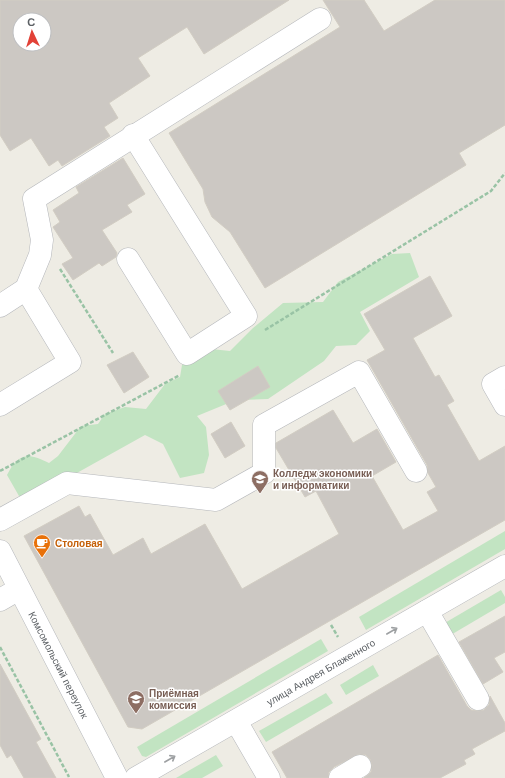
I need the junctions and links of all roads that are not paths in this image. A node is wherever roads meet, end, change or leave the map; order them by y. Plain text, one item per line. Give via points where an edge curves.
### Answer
1 (320, 19) dead end
2 (133, 135) junction
3 (128, 260) dead end
4 (26, 289) junction
5 (0, 306) edge
6 (505, 377) edge
7 (0, 405) edge
8 (505, 405) edge
9 (416, 470) dead end
10 (0, 520) edge
11 (0, 551) edge
12 (505, 566) edge
13 (19, 589) junction
14 (0, 600) edge
15 (427, 611) junction
16 (478, 699) dead end
17 (236, 721) junction
18 (360, 766) dead end
19 (117, 778) edge
20 (136, 778) edge
21 (269, 778) edge
22 (340, 778) edge

1 - 2 street
2 - 3 street via 246,316 187,354
2 - 4 street via 34,199 42,240 40,255
4 - 5 street
4 - 7 street via 70,362
6 - 8 street via 493,384
9 - 10 street via 359,372 264,425 264,473 216,500 67,483
11 - 13 street, Комсомольский переулок
12 - 15 street, улица Андрея Блаженного
13 - 14 street
13 - 19 street, Комсомольский переулок
15 - 16 street
17 -> 15 street, улица Андрея Блаженного
20 -> 17 street, улица Андрея Блаженного
17 - 21 street
18 - 22 street

